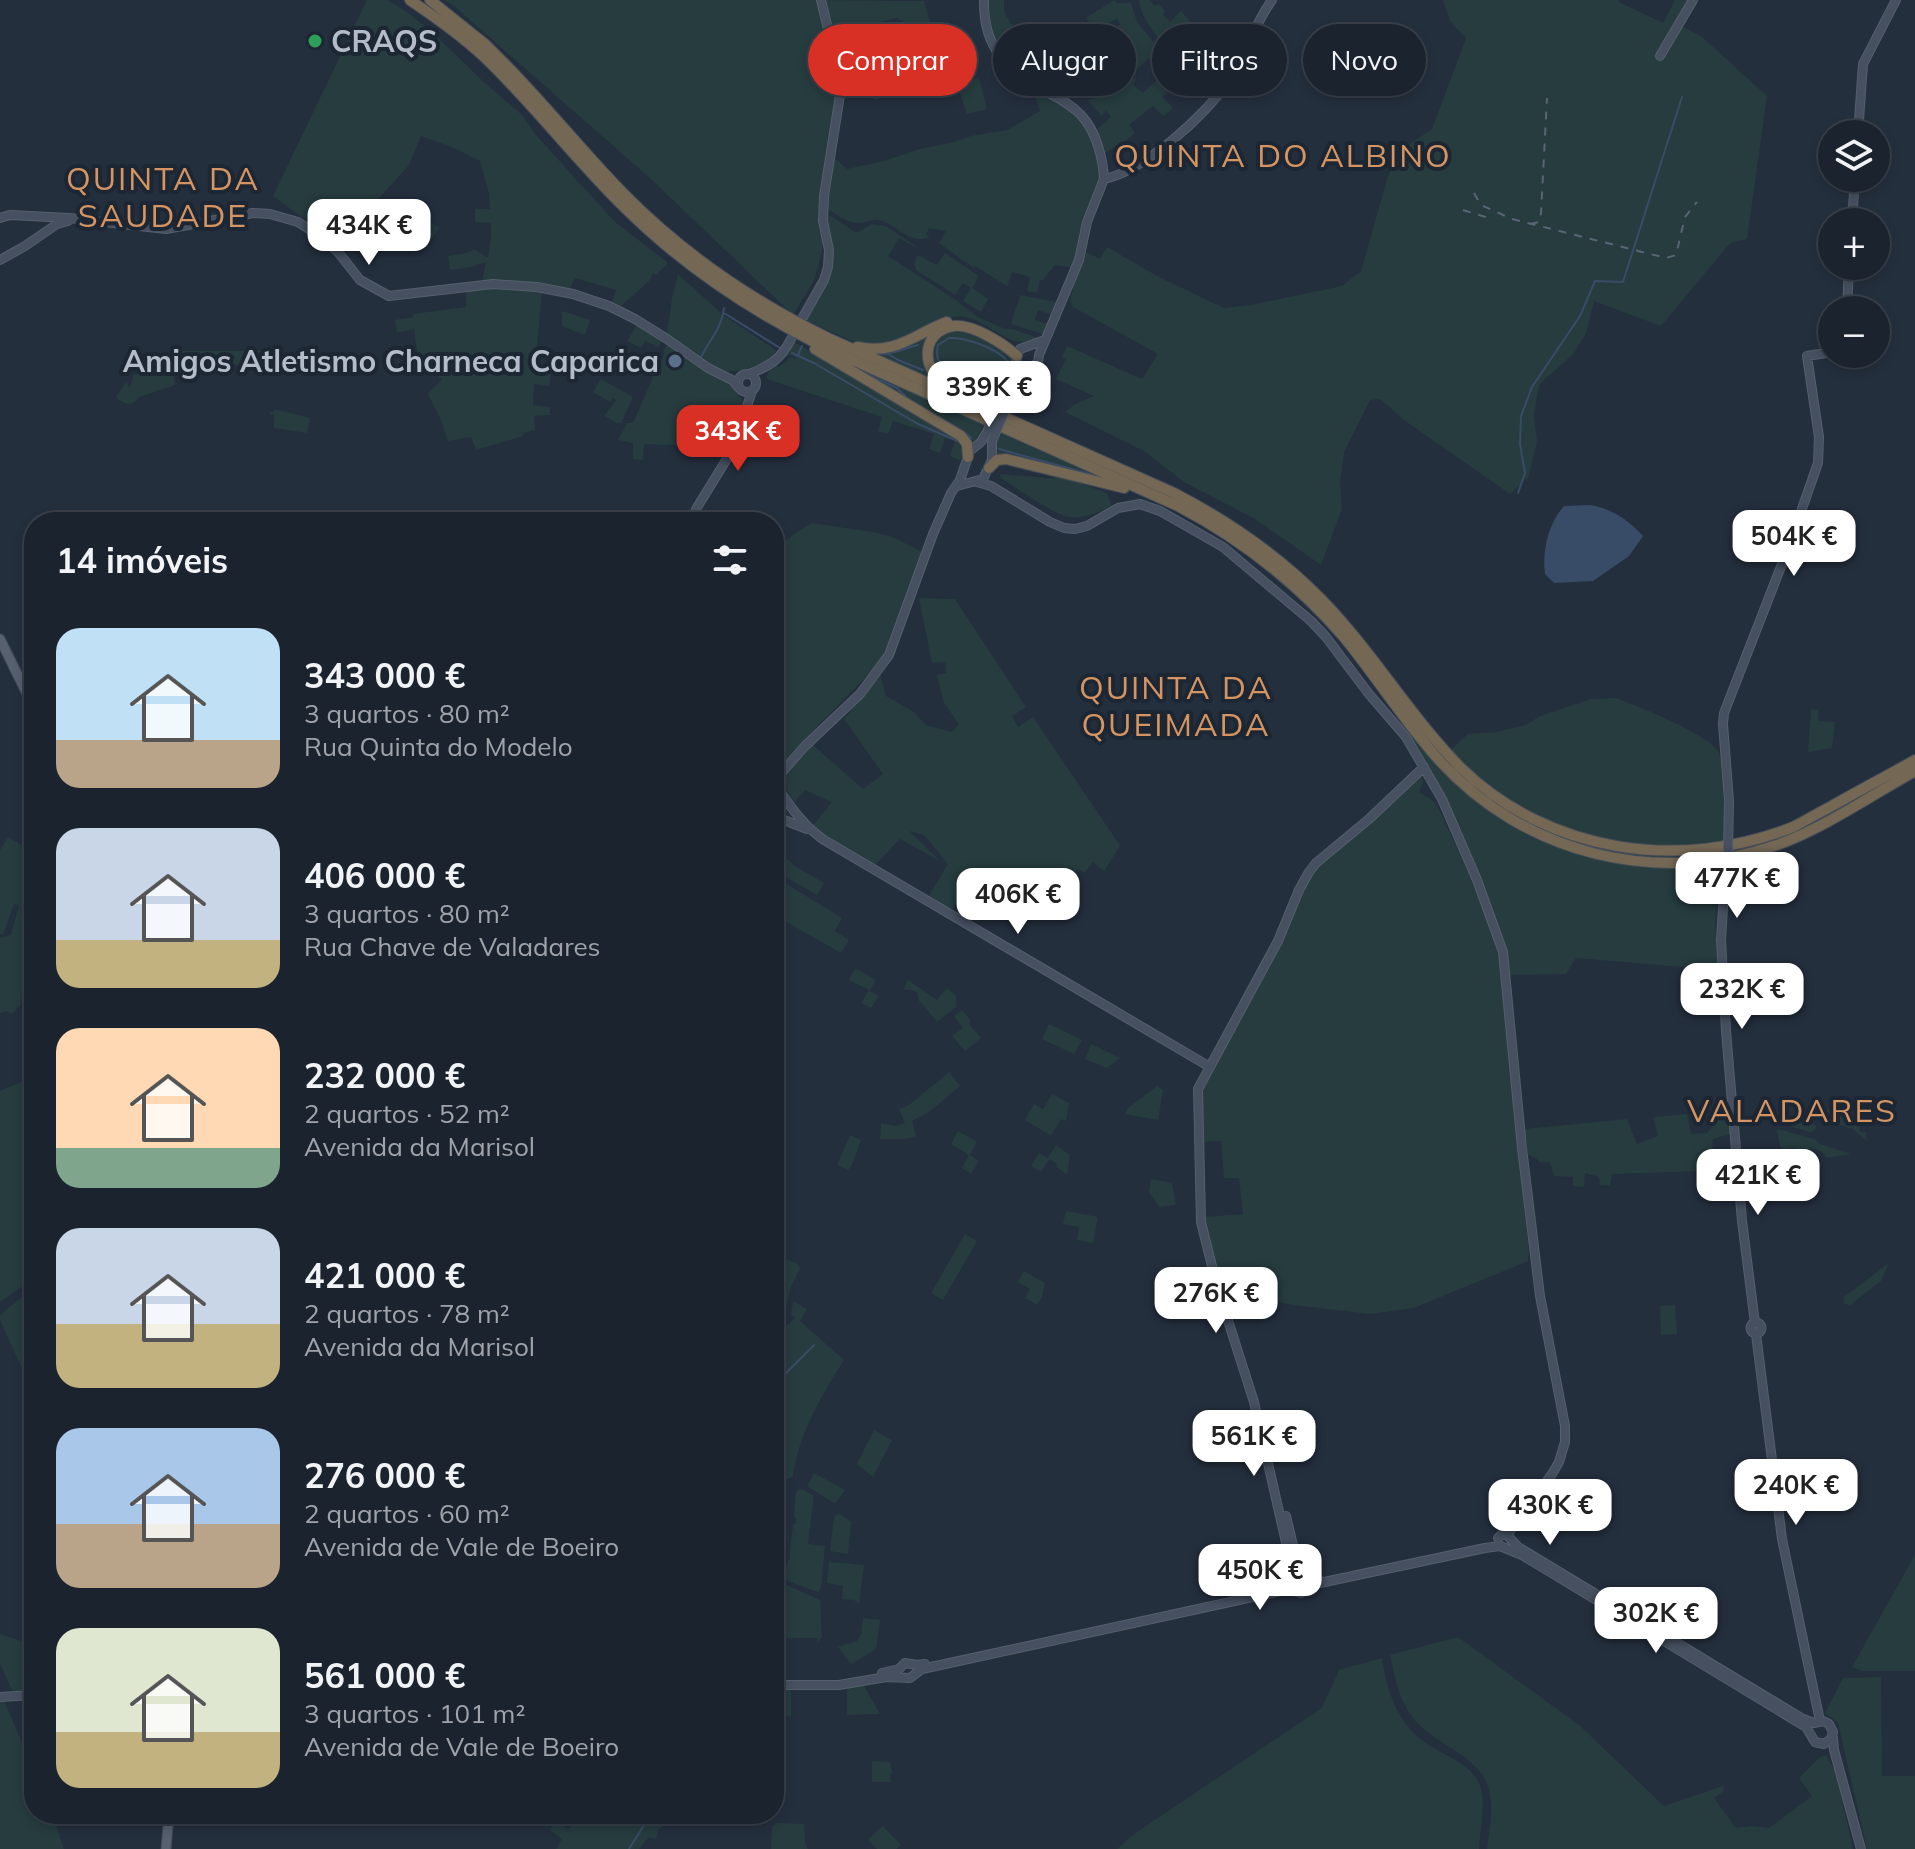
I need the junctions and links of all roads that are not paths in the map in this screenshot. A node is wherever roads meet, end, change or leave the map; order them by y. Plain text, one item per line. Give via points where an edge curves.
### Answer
1 (410, 0) edge
2 (430, 0) edge
3 (821, 0) edge
4 (984, 0) edge
5 (1272, 0) edge
6 (1693, 0) edge
7 (1896, 0) edge
8 (1660, 56) dead end
9 (1859, 120) edge
10 (1104, 179) junction
11 (0, 218) edge
12 (75, 219) junction
13 (0, 260) edge
14 (740, 300) junction
15 (803, 317) dead end
16 (809, 329) junction
17 (791, 339) dead end
18 (1045, 339) junction
19 (1021, 352) junction
20 (1818, 354) edge
21 (1039, 355) junction
22 (769, 365) junction
23 (1030, 368) junction
24 (719, 373) junction
25 (746, 374) junction
26 (754, 388) junction
27 (740, 389) junction
28 (1008, 395) junction
29 (745, 413) junction
30 (978, 444) junction
31 (992, 446) junction
32 (966, 463) junction
33 (989, 469) junction
34 (1127, 472) junction
35 (975, 481) junction
36 (957, 486) junction
37 (993, 487) junction
38 (695, 512) edge
39 (1305, 596) junction
40 (2, 644) edge
41 (24, 688) edge
42 (1915, 760) edge
43 (1424, 767) junction
44 (784, 770) edge
45 (1915, 771) edge
46 (784, 797) edge
47 (784, 820) edge
48 (811, 831) junction
49 (1210, 1067) junction
50 (1504, 1541) junction
51 (1296, 1583) junction
52 (913, 1669) junction
53 (901, 1673) junction
54 (784, 1680) edge
55 (784, 1687) edge
56 (24, 1696) edge
57 (0, 1697) edge
58 (1817, 1722) junction
59 (1810, 1733) junction
60 (1832, 1735) junction
61 (1820, 1744) junction
62 (1840, 1768) junction
63 (168, 1824) edge
64 (166, 1849) edge
65 (1861, 1849) edge

1 - 14 highway via 479,52 643,225
2 - 16 highway via 486,45 667,234 729,281
3 - 15 street via 840,95 824,196 828,267
4 - 10 street via 985,28 993,47 1084,119 1097,145
5 - 10 street via 1229,80 1198,117 1143,162
6 - 8 street
7 - 9 street via 1863,64
10 - 18 street via 1079,260
11 - 12 street
12 - 13 street via 57,224
12 - 24 street via 170,229 270,214 298,222 323,238 360,280 389,296 493,284 553,290 622,312
14 - 32 highway via 961,436 967,444
14 - 39 highway via 847,358 1178,506 1248,548
16 - 19 highway via 854,346 887,349 944,323 963,321
16 - 34 highway
17 - 22 street
18 - 19 street
18 - 21 street
19 - 21 street via 1036,350
19 - 23 street via 1023,367
19 - 28 street
19 - 34 highway via 958,326 937,335 927,359 932,374 944,385
20 - 58 street, bridge via 1807,356 1818,463 1724,713 1729,801 1721,940 1755,1323 1750,1328 1756,1334 1782,1539
21 - 23 street
22 - 25 street
22 - 26 street
23 - 28 street
24 - 25 street
24 - 27 street
25 - 26 street via 756,379
25 - 27 street via 738,380
26 - 27 street
26 - 29 street
27 - 29 street
28 - 30 street, bridge
28 - 31 street, bridge
29 - 38 street via 733,449
30 - 31 street
30 - 32 street
31 - 33 street
32 - 35 street via 965,475
32 - 36 street
33 - 35 street
33 - 37 street
33 - 39 highway via 1006,459 1147,496 1215,531
34 - 42 highway via 1216,516 1289,568 1344,623 1460,766 1520,813 1566,834 1649,851 1752,841 1795,826
35 - 36 street
35 - 37 street
36 - 44 street via 924,556 889,655 860,694
37 - 43 street via 1064,528 1087,526 1118,508 1140,504 1209,538 1318,628
39 - 45 highway via 1460,779 1495,807 1577,850 1670,863 1774,846
40 - 41 main road
43 - 49 street via 1309,872
43 - 50 street via 1477,880 1503,952 1540,1296 1565,1426 1559,1462
46 - 48 street
47 - 48 street
48 - 49 street
49 - 51 street via 1198,1089 1201,1222 1254,1402
50 - 51 street
50 - 51 street via 1315,1584 1298,1594
50 - 58 street via 1803,1719
50 - 59 street
51 - 52 street
52 - 53 street via 910,1678
52 - 53 street via 905,1663
53 - 54 street
53 - 55 street via 849,1684
56 - 57 street
58 - 59 street
58 - 60 street via 1831,1726
59 - 61 street
60 - 61 street
60 - 62 street
61 - 62 street
62 - 65 street
63 - 64 main road

